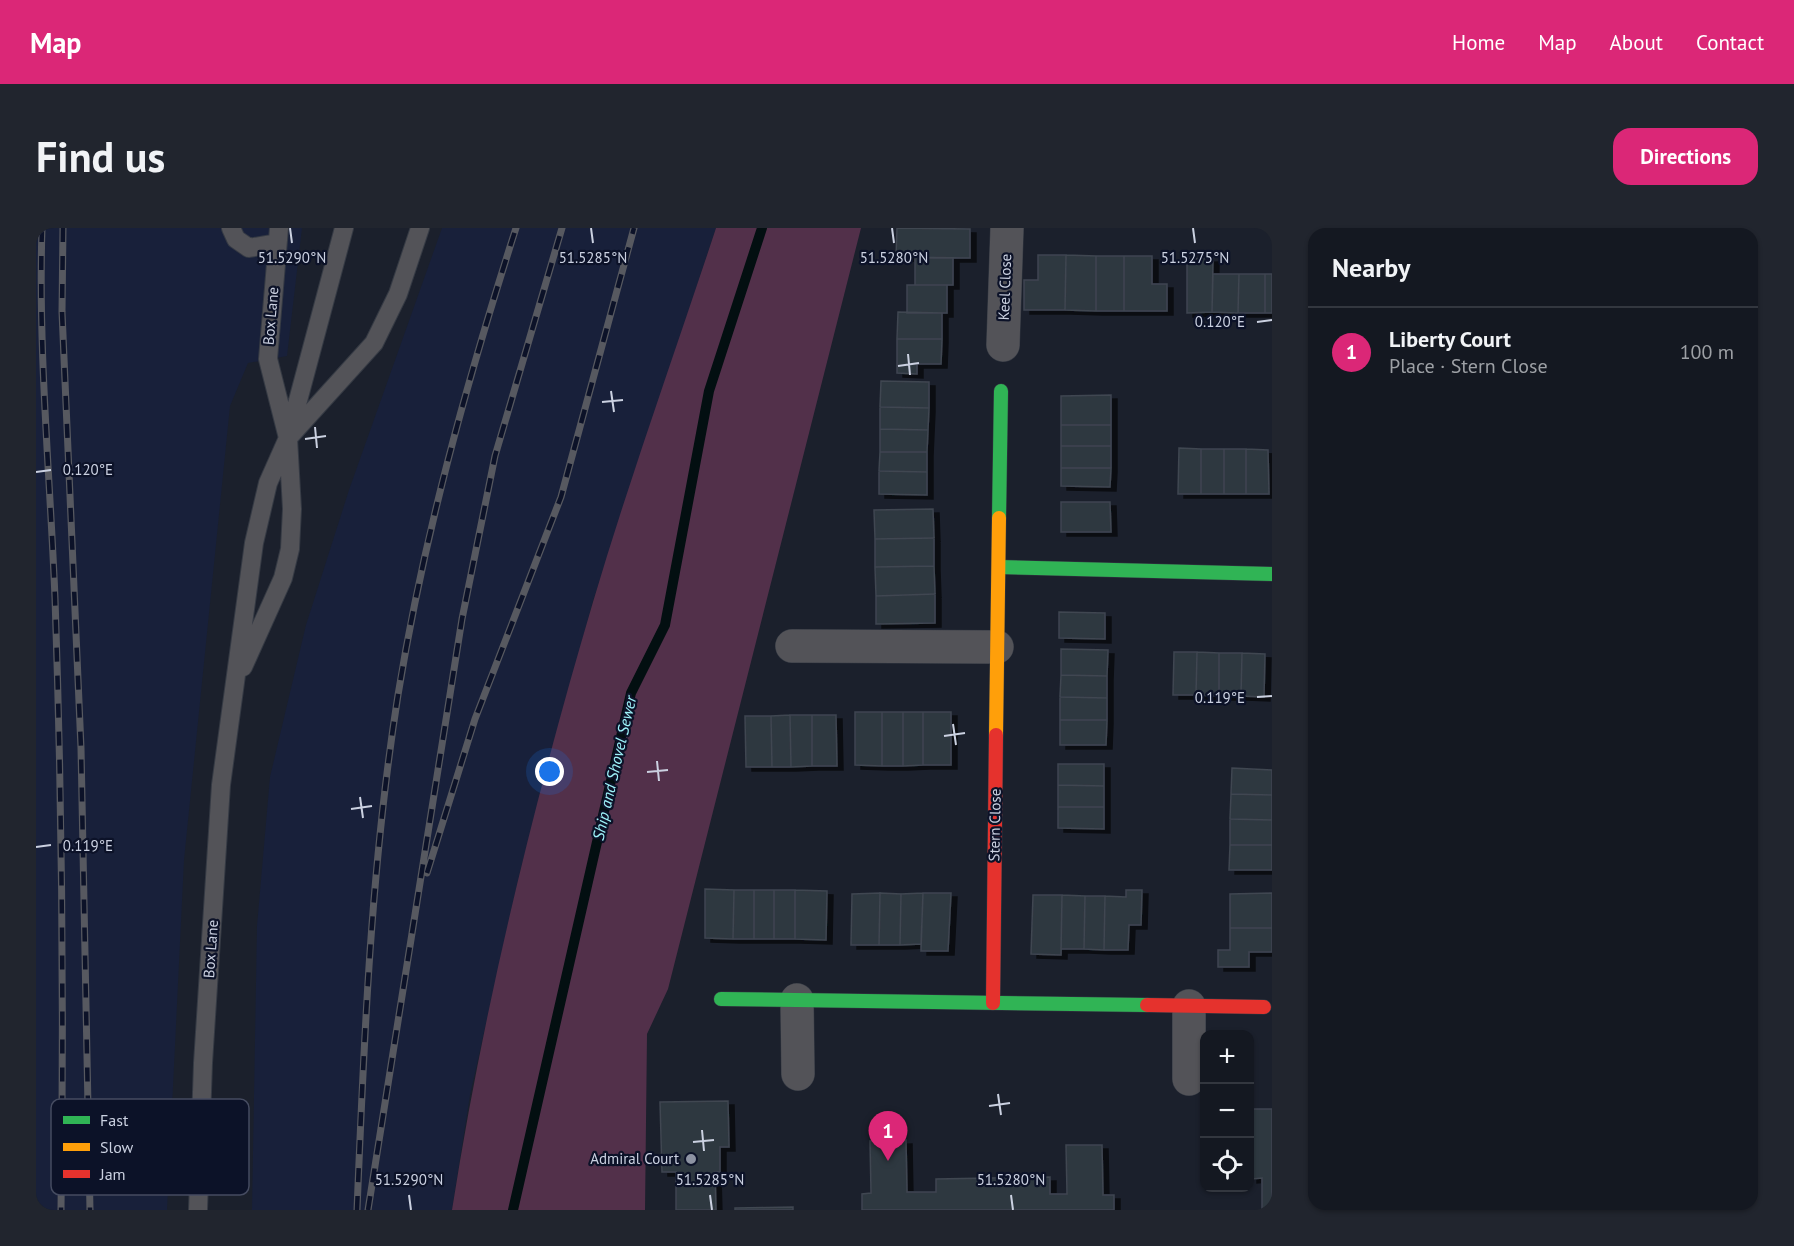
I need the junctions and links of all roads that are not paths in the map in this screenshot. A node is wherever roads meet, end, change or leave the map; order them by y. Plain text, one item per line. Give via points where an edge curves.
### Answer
1 (231, 228) edge
2 (344, 228) edge
3 (420, 228) edge
4 (1007, 228) edge
5 (278, 236) edge
6 (1003, 345) dead end
7 (1001, 391) dead end
8 (288, 438) junction
9 (999, 567) junction
10 (1272, 574) edge
11 (792, 646) dead end
12 (997, 647) junction
13 (234, 688) junction
14 (721, 999) dead end
15 (797, 1000) junction
16 (993, 1004) junction
17 (1268, 1005) edge
18 (1189, 1006) junction
19 (798, 1074) dead end
20 (1188, 1079) dead end
21 (202, 1099) edge
22 (199, 1195) edge
23 (198, 1210) edge

1 - 5 lane via 236,239 249,248
2 - 8 lane
3 - 8 lane via 398,294 374,343
4 - 6 street, Keel Close
5 - 8 lane, Box Lane via 268,359
7 - 9 street, Stern Close
8 - 13 lane, Box Lane via 268,483 254,543
8 - 13 lane, Box Lane via 290,549 283,578
9 - 10 street
9 - 12 street, Stern Close
11 - 12 street
12 - 16 street, Stern Close
13 - 21 lane, Box Lane via 221,785
14 - 15 street
15 - 16 street
15 - 19 street
16 - 18 street
17 - 18 street
18 - 20 street
22 - 23 lane, Box Lane

